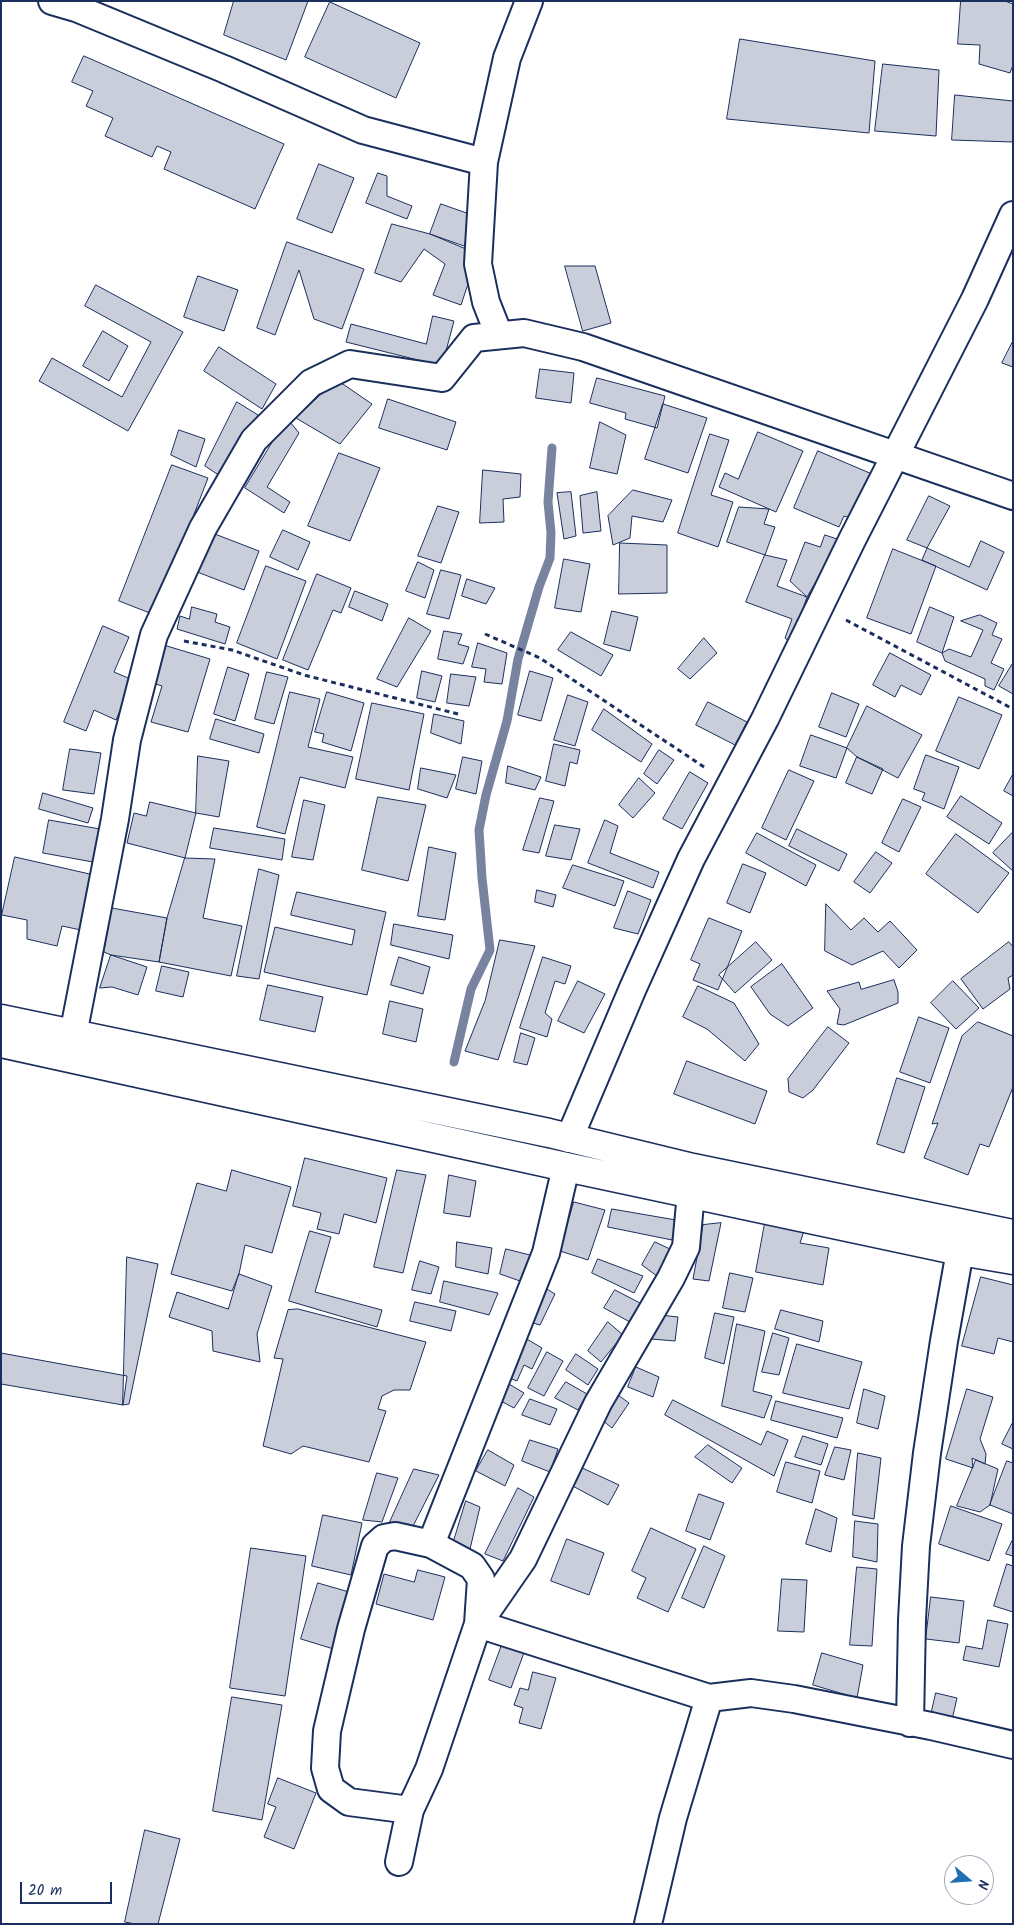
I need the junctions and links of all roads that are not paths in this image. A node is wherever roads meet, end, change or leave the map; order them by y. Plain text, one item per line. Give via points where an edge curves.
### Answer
1 (52, 1) edge
2 (528, 1) edge
3 (484, 162) junction
4 (1013, 215) edge
5 (499, 335) junction
6 (896, 455) junction
7 (1013, 496) edge
8 (1, 1019) edge
9 (73, 1035) junction
10 (1, 1043) edge
11 (569, 1138) junction
12 (566, 1167) junction
13 (692, 1180) junction
14 (946, 1220) junction
15 (1013, 1234) edge
16 (960, 1251) junction
17 (1013, 1260) edge
18 (430, 1544) junction
19 (478, 1624) junction
20 (709, 1698) junction
21 (910, 1723) junction
22 (1013, 1745) edge
23 (410, 1810) junction
24 (399, 1862) dead end
25 (648, 1924) edge

1 - 3 street via 224,69 363,130
2 - 3 street via 507,58
3 - 5 street via 478,264 486,302
4 - 6 street via 975,299
5 - 6 street via 524,333 583,347
5 - 9 street via 474,338 442,378 350,364 311,383 254,440 203,528 154,635 127,740
6 - 7 street
6 - 11 street via 687,868
8 - 9 street
9 - 11 street
10 - 12 street
11 - 13 street
12 - 13 street
12 - 18 street via 546,1253
13 - 14 street
13 - 16 street
13 - 19 street via 686,1248 598,1403 523,1559
14 - 15 street
14 - 16 street
16 - 17 street
16 - 21 street via 926,1453 916,1546
18 - 19 street via 472,1566 481,1579
18 - 23 street via 395,1536 384,1538 375,1546 327,1731 325,1768 331,1789 349,1802
19 - 20 street
19 - 23 street via 429,1769
20 - 21 street via 751,1693
20 - 25 street via 673,1818
21 - 22 street
23 - 24 street

